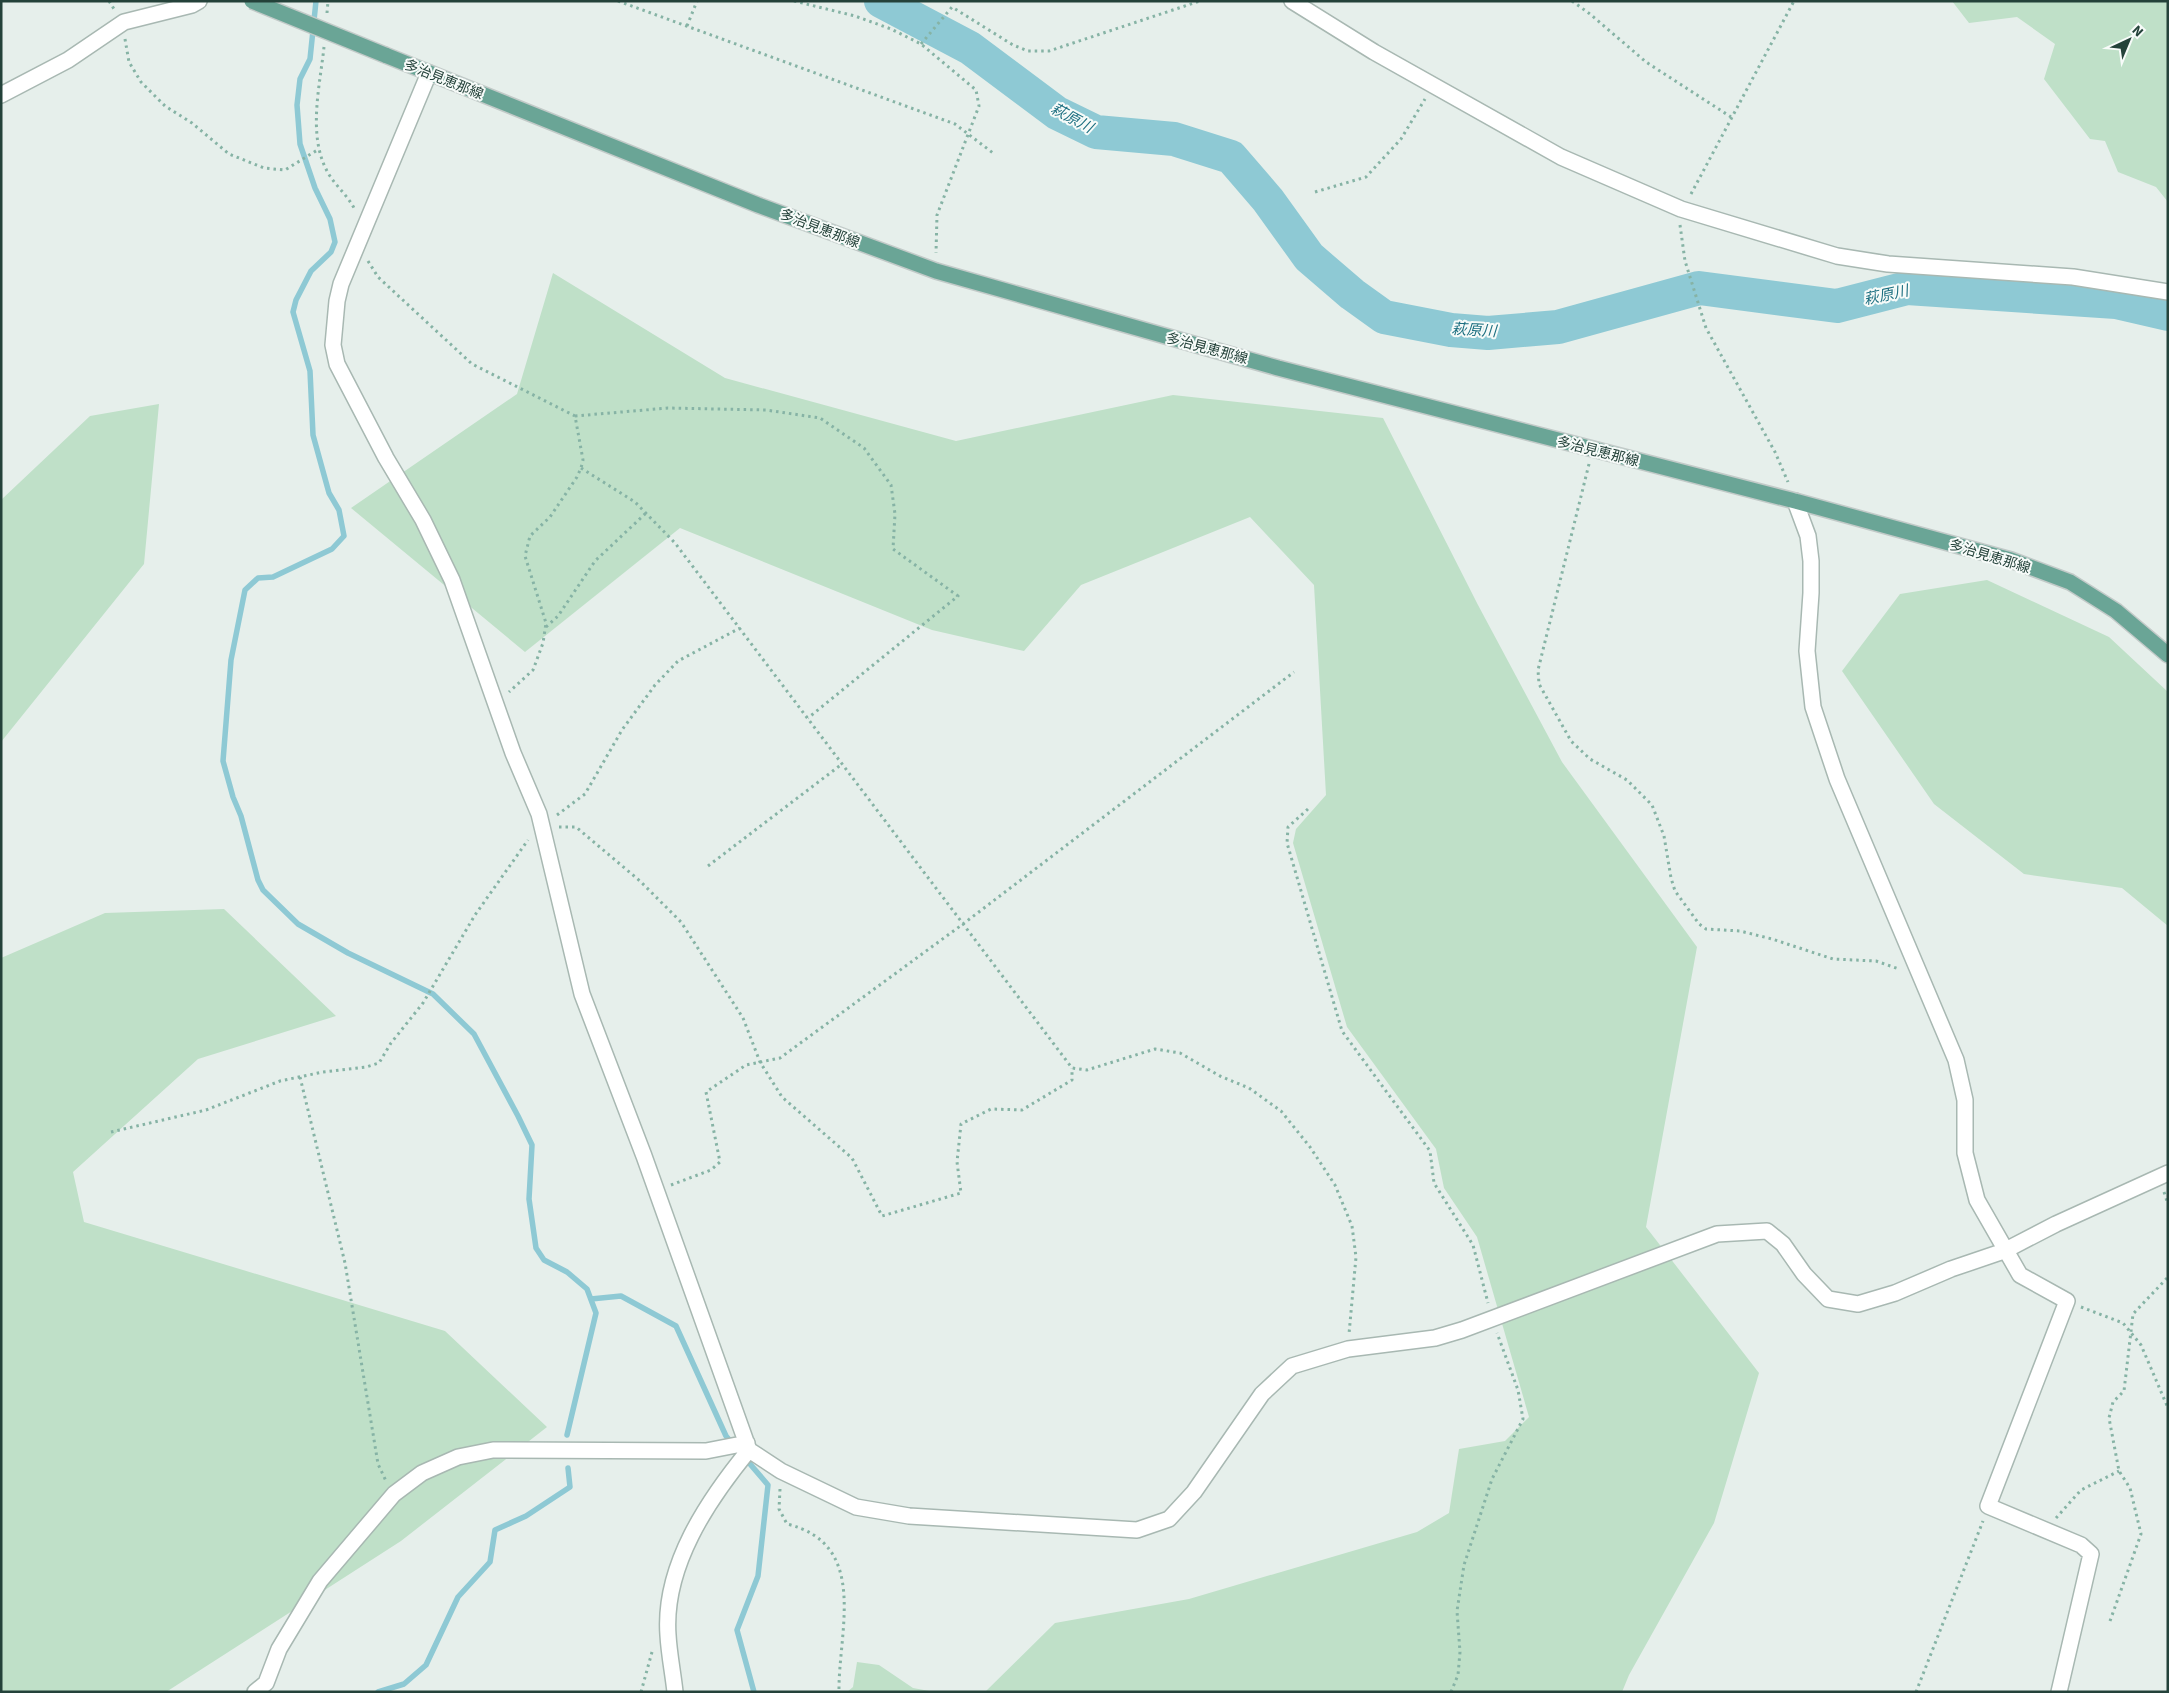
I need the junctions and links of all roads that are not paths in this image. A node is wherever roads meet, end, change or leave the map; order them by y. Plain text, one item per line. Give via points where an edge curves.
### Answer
1 (199, 1) edge
2 (252, 1) edge
3 (1292, 1) edge
4 (429, 72) junction
5 (1, 95) edge
6 (2168, 292) edge
7 (1795, 501) junction
8 (2168, 655) edge
9 (2168, 1173) edge
10 (2004, 1251) junction
11 (748, 1446) junction
12 (255, 1692) edge
13 (676, 1692) edge
14 (2059, 1692) edge

1 - 5 street via 124,22 68,60
2 - 4 main road, 多治見恵那線, bridge
3 - 6 street via 1562,157 1681,209 1837,256 1888,264 2073,276
4 - 7 main road, 多治見恵那線 via 758,205 936,272 1269,365
4 - 11 street via 341,284 332,345 337,364 432,537 452,580 542,829 582,994
7 - 8 main road, 多治見恵那線 via 2011,560 2070,582 2116,611
7 - 10 street via 1808,536 1811,561 1806,650 1813,707 1837,779 1956,1060 1965,1100 1965,1153 1977,1200
9 - 10 street
10 - 11 street via 1858,1304 1828,1299 1804,1274 1783,1244 1768,1231 1717,1234 1435,1338 1348,1349 1292,1366 1262,1394 1194,1492 1169,1519 1138,1530 1085,1529 892,1513 856,1507 781,1471
10 - 14 street via 2020,1276 2066,1301 1988,1506 2081,1545 2091,1554
11 - 12 street via 706,1451 493,1450 458,1457 422,1473 394,1494 320,1581 280,1648 266,1683
11 - 13 street via 698,1523 671,1590 667,1633

